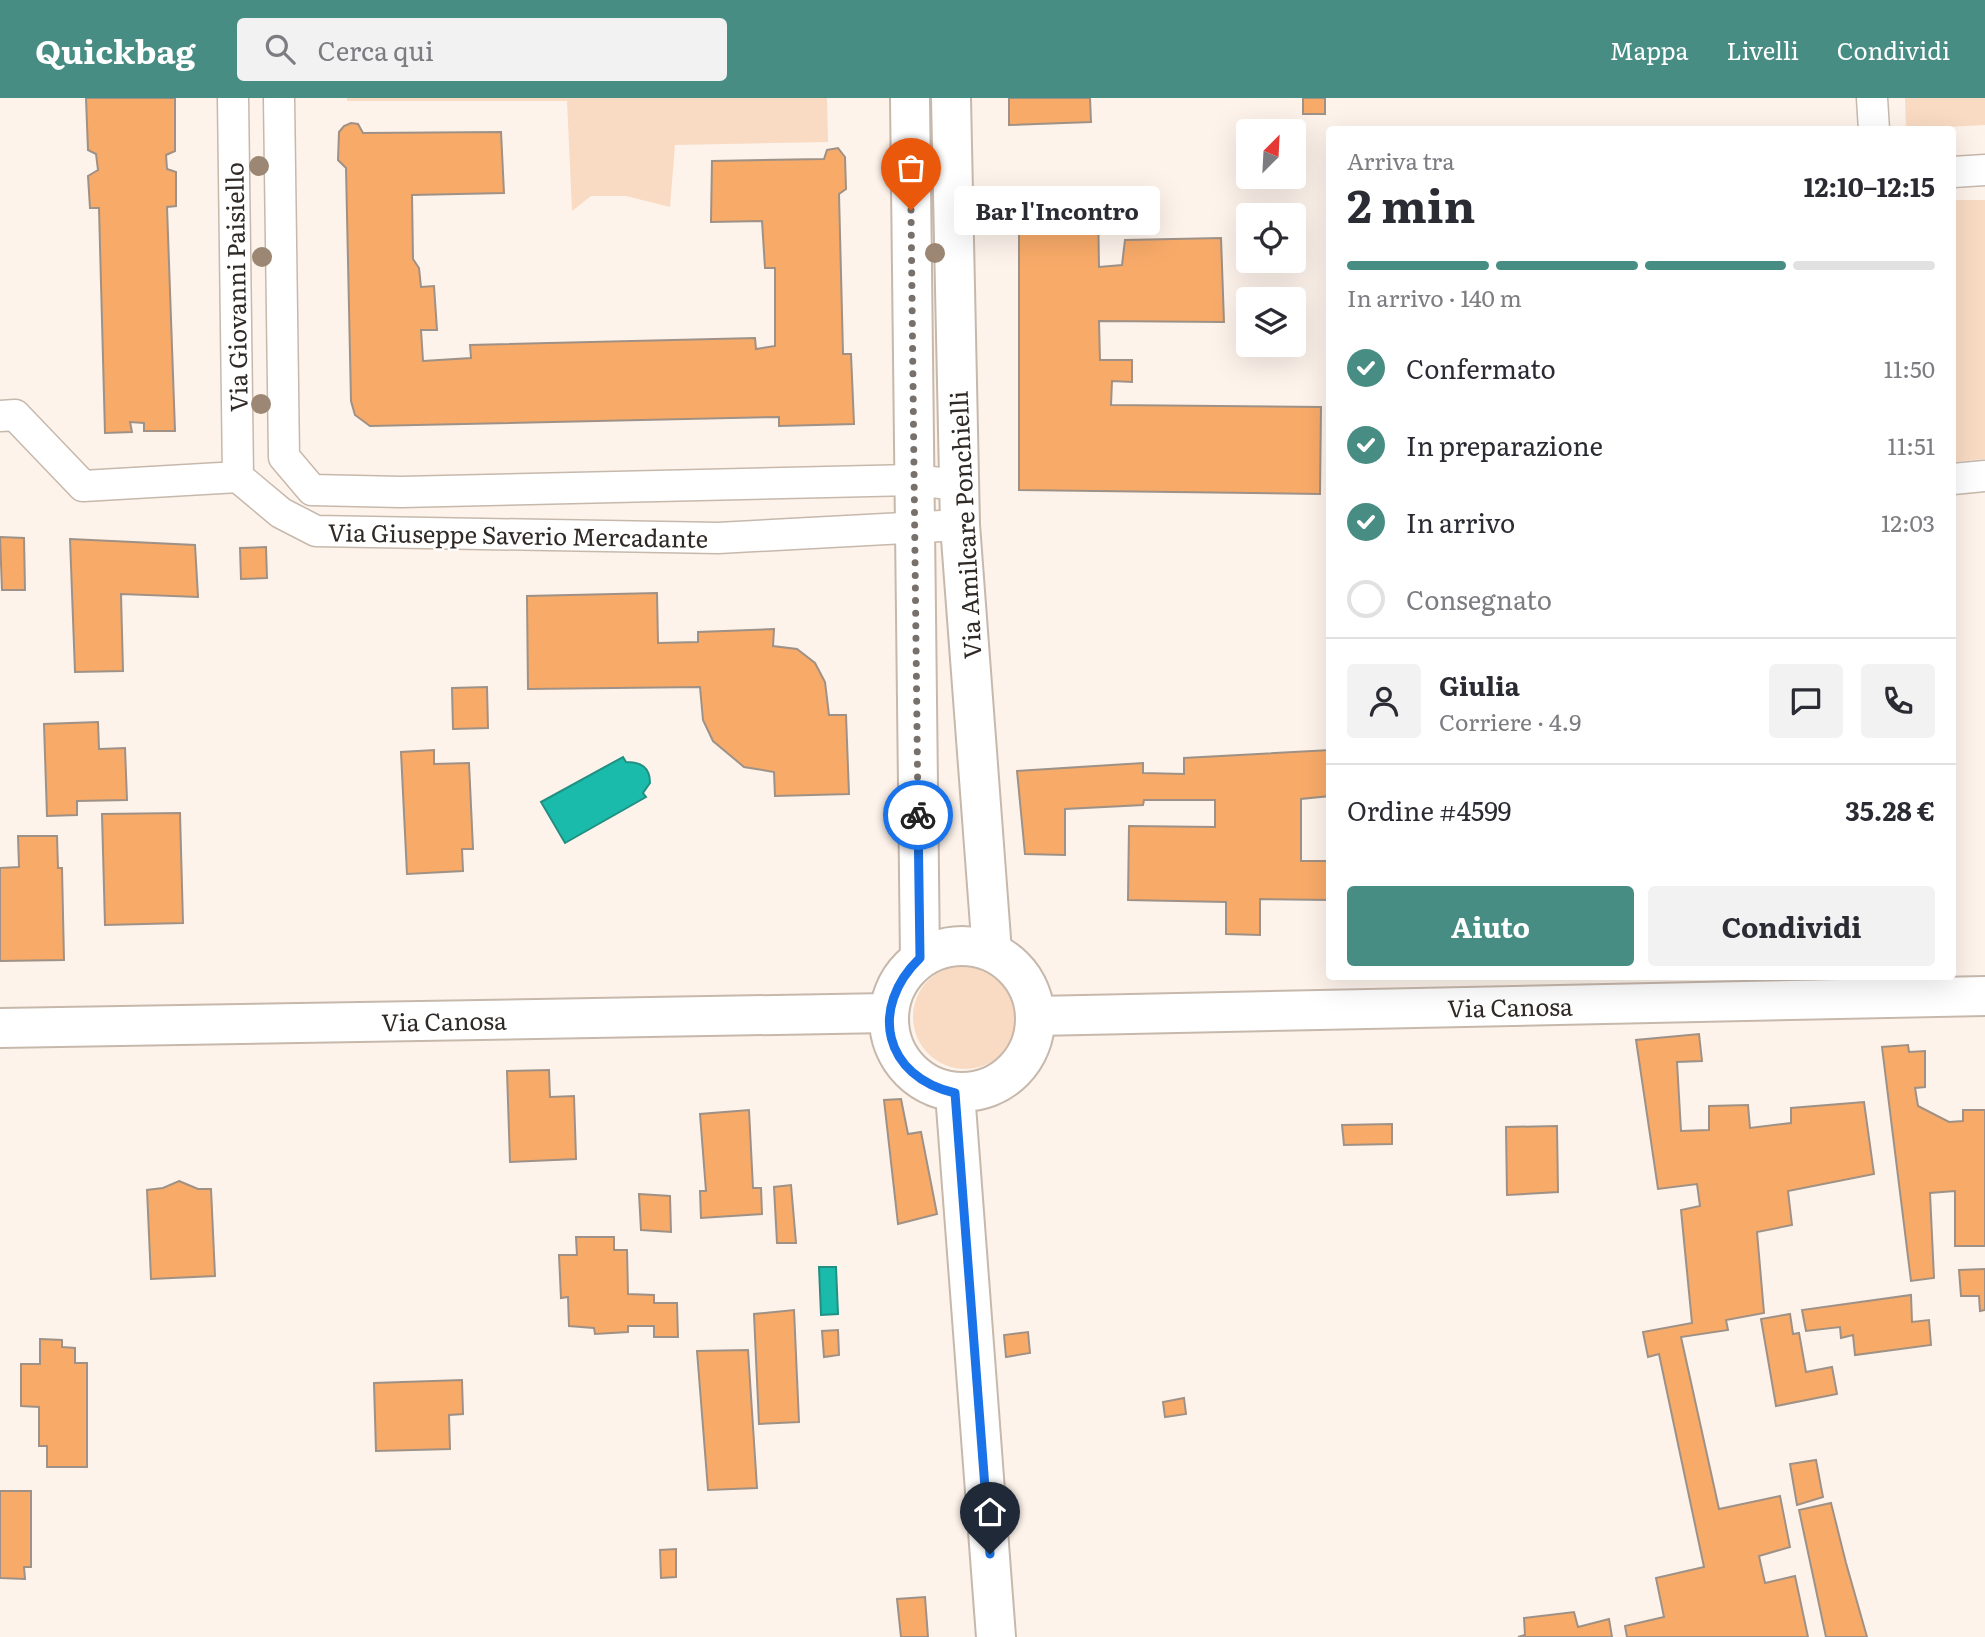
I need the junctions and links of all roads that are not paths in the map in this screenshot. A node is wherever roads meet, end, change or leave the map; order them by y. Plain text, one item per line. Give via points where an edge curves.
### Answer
1 (233, 98) edge
2 (279, 98) edge
3 (910, 98) edge
4 (951, 98) edge
5 (1872, 98) edge
6 (1874, 126) edge
7 (1985, 170) edge
8 (1956, 172) edge
9 (0, 416) edge
10 (284, 457) joint
11 (1985, 476) edge
12 (238, 477) junction
13 (1956, 479) edge
14 (913, 480) junction
15 (959, 485) junction
16 (960, 525) junction
17 (915, 526) junction
18 (992, 952) junction
19 (920, 958) junction
20 (1985, 996) edge
21 (888, 1013) junction
22 (1036, 1016) junction
23 (0, 1028) edge
24 (955, 1093) junction
25 (996, 1637) edge

1 - 12 street, Via Giovanni Paisiello
2 - 10 street, Via Giovanni Paisiello
3 - 14 main road, Via Amilcare Ponchielli
4 - 15 main road, Via Amilcare Ponchielli
5 - 6 street
7 - 8 street
9 - 12 street via 15,415 83,486
10 - 14 street, Via Giuseppe Saverio Mercadante via 312,489 401,492
11 - 13 street
12 - 17 street, Via Giuseppe Saverio Mercadante via 281,513 316,531 718,538
14 - 15 street, Via Giuseppe Saverio Mercadante
14 - 17 main road, Via Amilcare Ponchielli
15 - 16 main road, Via Amilcare Ponchielli
16 - 17 street, Via Giuseppe Saverio Mercadante
16 - 18 main road, Via Amilcare Ponchielli
17 - 19 main road, Via Amilcare Ponchielli
18 - 19 main road via 955,947
18 - 22 main road via 1023,978
19 - 21 main road via 904,973
20 - 22 main road, Via Canosa
21 - 23 main road, Via Canosa
21 - 24 main road via 890,1036 900,1058 916,1076
22 - 24 main road via 1032,1042 1020,1064 1002,1081 978,1091
24 - 25 main road

